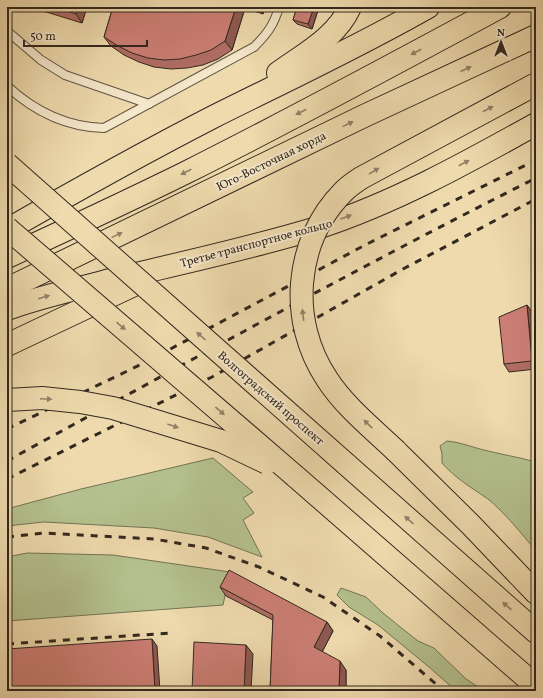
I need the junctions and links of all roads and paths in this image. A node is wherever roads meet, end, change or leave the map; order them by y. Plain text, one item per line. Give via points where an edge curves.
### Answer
1 (279, 7) edge
2 (350, 7) edge
3 (428, 7) edge
4 (500, 7) edge
5 (7, 31) edge
6 (536, 36) edge
7 (536, 84) edge
8 (7, 86) edge
9 (148, 104) junction
10 (213, 118) junction
11 (536, 124) edge
12 (7, 164) edge
13 (85, 185) junction
14 (7, 218) edge
15 (7, 229) edge
16 (271, 241) junction
17 (7, 257) edge
18 (7, 289) edge
19 (7, 309) edge
20 (7, 345) edge
21 (7, 400) edge
22 (294, 476) junction
23 (536, 594) edge
24 (536, 632) edge
25 (536, 686) edge

1 - 9 lane via 267,34 254,47
2 - 10 main road via 338,26 322,42
3 - 10 main road via 375,37
4 -> 17 main road via 185,173
5 - 9 lane via 41,60 64,75
18 -> 6 main road, Юго-Восточная хорда via 364,116
23 -> 7 main road, bridge via 471,525 339,396 326,379 308,342 302,293 305,260 311,241 320,222 344,191 361,178
8 - 9 lane via 33,107 54,117 87,127 104,128
10 - 13 main road
16 -> 11 main road, Третье транспортное кольцо via 356,214 397,196 441,176
24 -> 12 main road, Волгоградский проспект, bridge
13 - 14 main road via 65,189
13 - 15 main road
15 -> 22 main road, bridge
19 -> 16 main road, Третье транспортное кольцо via 64,292
16 - 20 main road via 182,267 132,286
21 -> 22 main road, bridge via 42,398 120,410 221,441
22 - 25 main road

